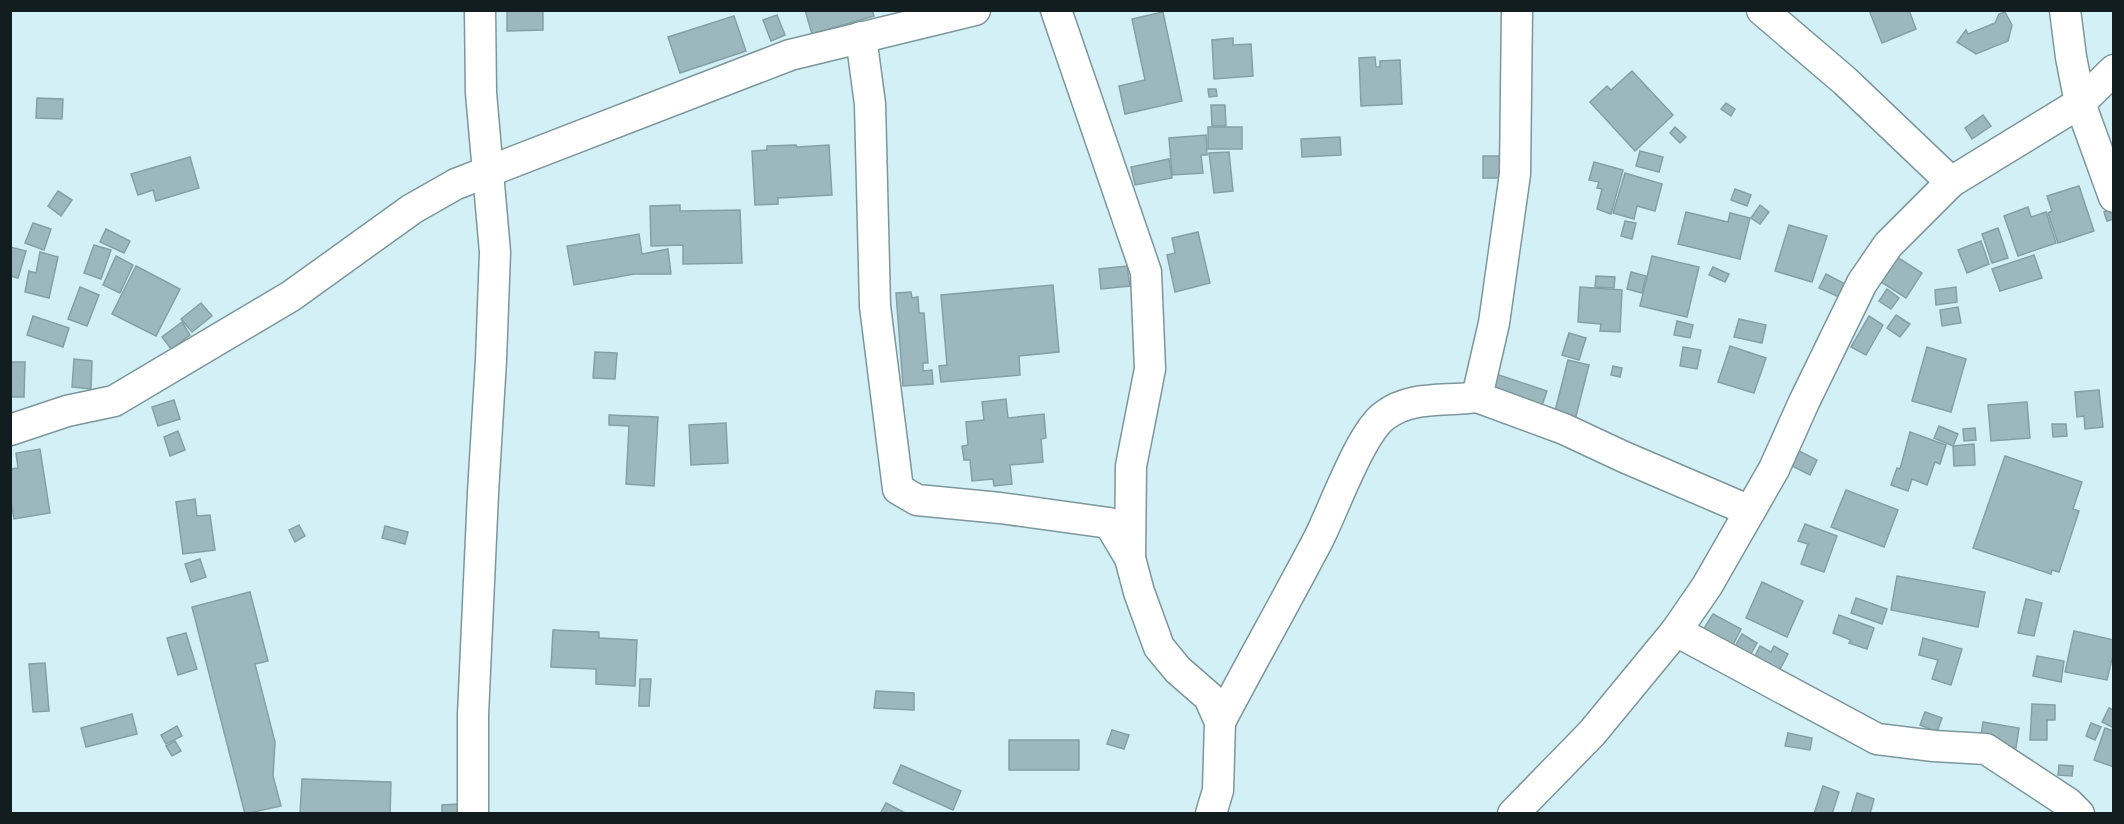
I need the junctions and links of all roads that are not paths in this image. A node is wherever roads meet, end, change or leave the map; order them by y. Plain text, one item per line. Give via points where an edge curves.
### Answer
1 (480, 10) edge
2 (975, 10) edge
3 (1056, 10) edge
4 (1517, 10) edge
5 (1762, 10) edge
6 (2065, 10) edge
7 (861, 37) junction
8 (2114, 70) edge
9 (2080, 103) junction
10 (487, 173) junction
11 (1951, 182) junction
12 (2114, 197) edge
13 (1476, 397) junction
14 (10, 430) edge
15 (1750, 511) junction
16 (1130, 558) junction
17 (1676, 630) junction
18 (1220, 722) junction
19 (472, 813) edge
20 (1211, 813) edge
21 (1513, 813) edge
22 (2079, 813) edge

1 - 10 street
2 - 7 street
3 - 16 street via 1146,272 1150,369 1131,466
4 - 13 street via 1515,174 1494,323
5 - 11 street via 1845,81
6 - 9 street
7 - 10 street via 790,55
7 - 16 street via 870,104 875,306 898,489 917,500 1109,523
8 - 9 street
9 - 11 street
9 - 12 street
10 - 14 street via 456,184 412,209 291,296 114,401
10 - 19 street via 495,252 473,704
11 - 15 street via 1888,245 1862,283 1774,469
13 - 15 street via 1564,429
13 - 18 street via 1422,400 1399,406 1382,417 1365,440 1318,539
15 - 17 street via 1707,586
16 - 18 street via 1160,647 1178,670 1209,697
17 - 21 street via 1592,733
17 - 22 street via 1877,739 1986,749
18 - 20 street via 1218,790

